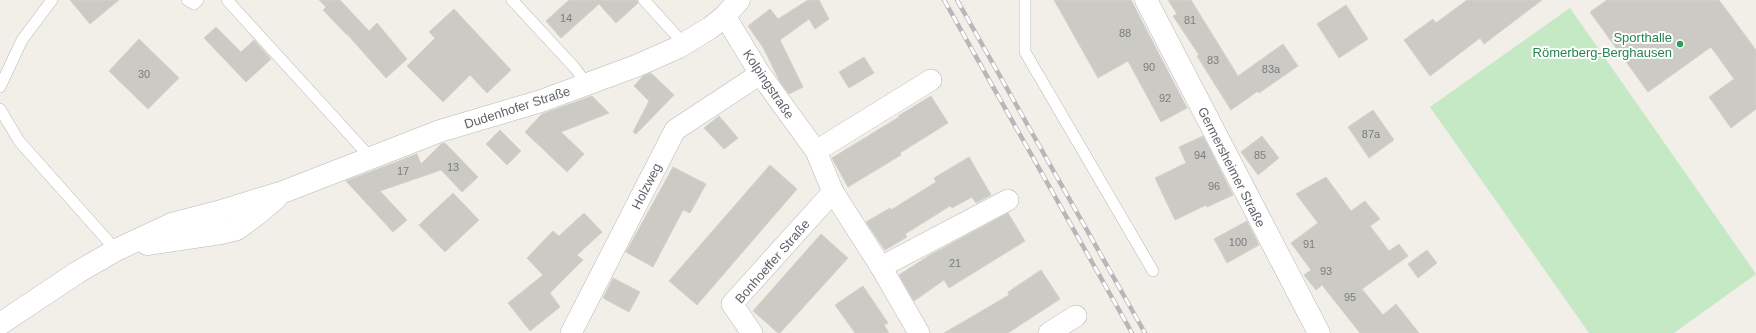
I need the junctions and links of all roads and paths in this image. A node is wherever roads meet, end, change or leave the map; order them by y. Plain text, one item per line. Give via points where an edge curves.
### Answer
1 (52, 0) edge
2 (187, 0) edge
3 (198, 0) edge
4 (227, 0) edge
5 (512, 0) edge
6 (644, 0) edge
7 (739, 0) edge
8 (1025, 0) edge
9 (1146, 0) edge
10 (725, 16) junction
11 (684, 44) junction
12 (760, 74) junction
13 (931, 80) dead end
14 (587, 84) junction
15 (0, 87) edge
16 (0, 109) edge
17 (816, 151) junction
18 (370, 157) junction
19 (833, 192) junction
20 (1008, 200) dead end
21 (116, 250) junction
22 (881, 267) junction
23 (1153, 271) dead end
24 (1076, 316) dead end
25 (0, 324) edge
26 (571, 333) edge
27 (752, 333) edge
28 (919, 333) edge
29 (1049, 333) edge
30 (1319, 333) edge

1 - 15 lane via 22,40
2 - 3 lane via 194,4
4 - 18 lane
5 - 14 lane
6 - 11 lane
7 - 10 street, Dudenhofer Straße
8 - 23 lane via 1025,52
9 - 30 street, Germersheimer Straße
10 - 11 street, Dudenhofer Straße
10 - 12 street, Kolpingstraße
11 - 14 street, Dudenhofer Straße via 636,66
12 - 17 street, Kolpingstraße
12 - 26 street, Holzweg via 675,130
13 - 17 street
14 - 18 street, Dudenhofer Straße via 541,101 440,131
16 - 21 lane via 19,141
17 - 19 street, Kolpingstraße
18 - 21 street, Dudenhofer Straße via 283,192 172,224
19 - 22 street, Kolpingstraße
19 - 27 street, Bonhoeffer Straße via 732,304
20 - 22 street
21 - 25 street, Dudenhofer Straße
22 - 28 street, Kolpingstraße
24 - 29 street

